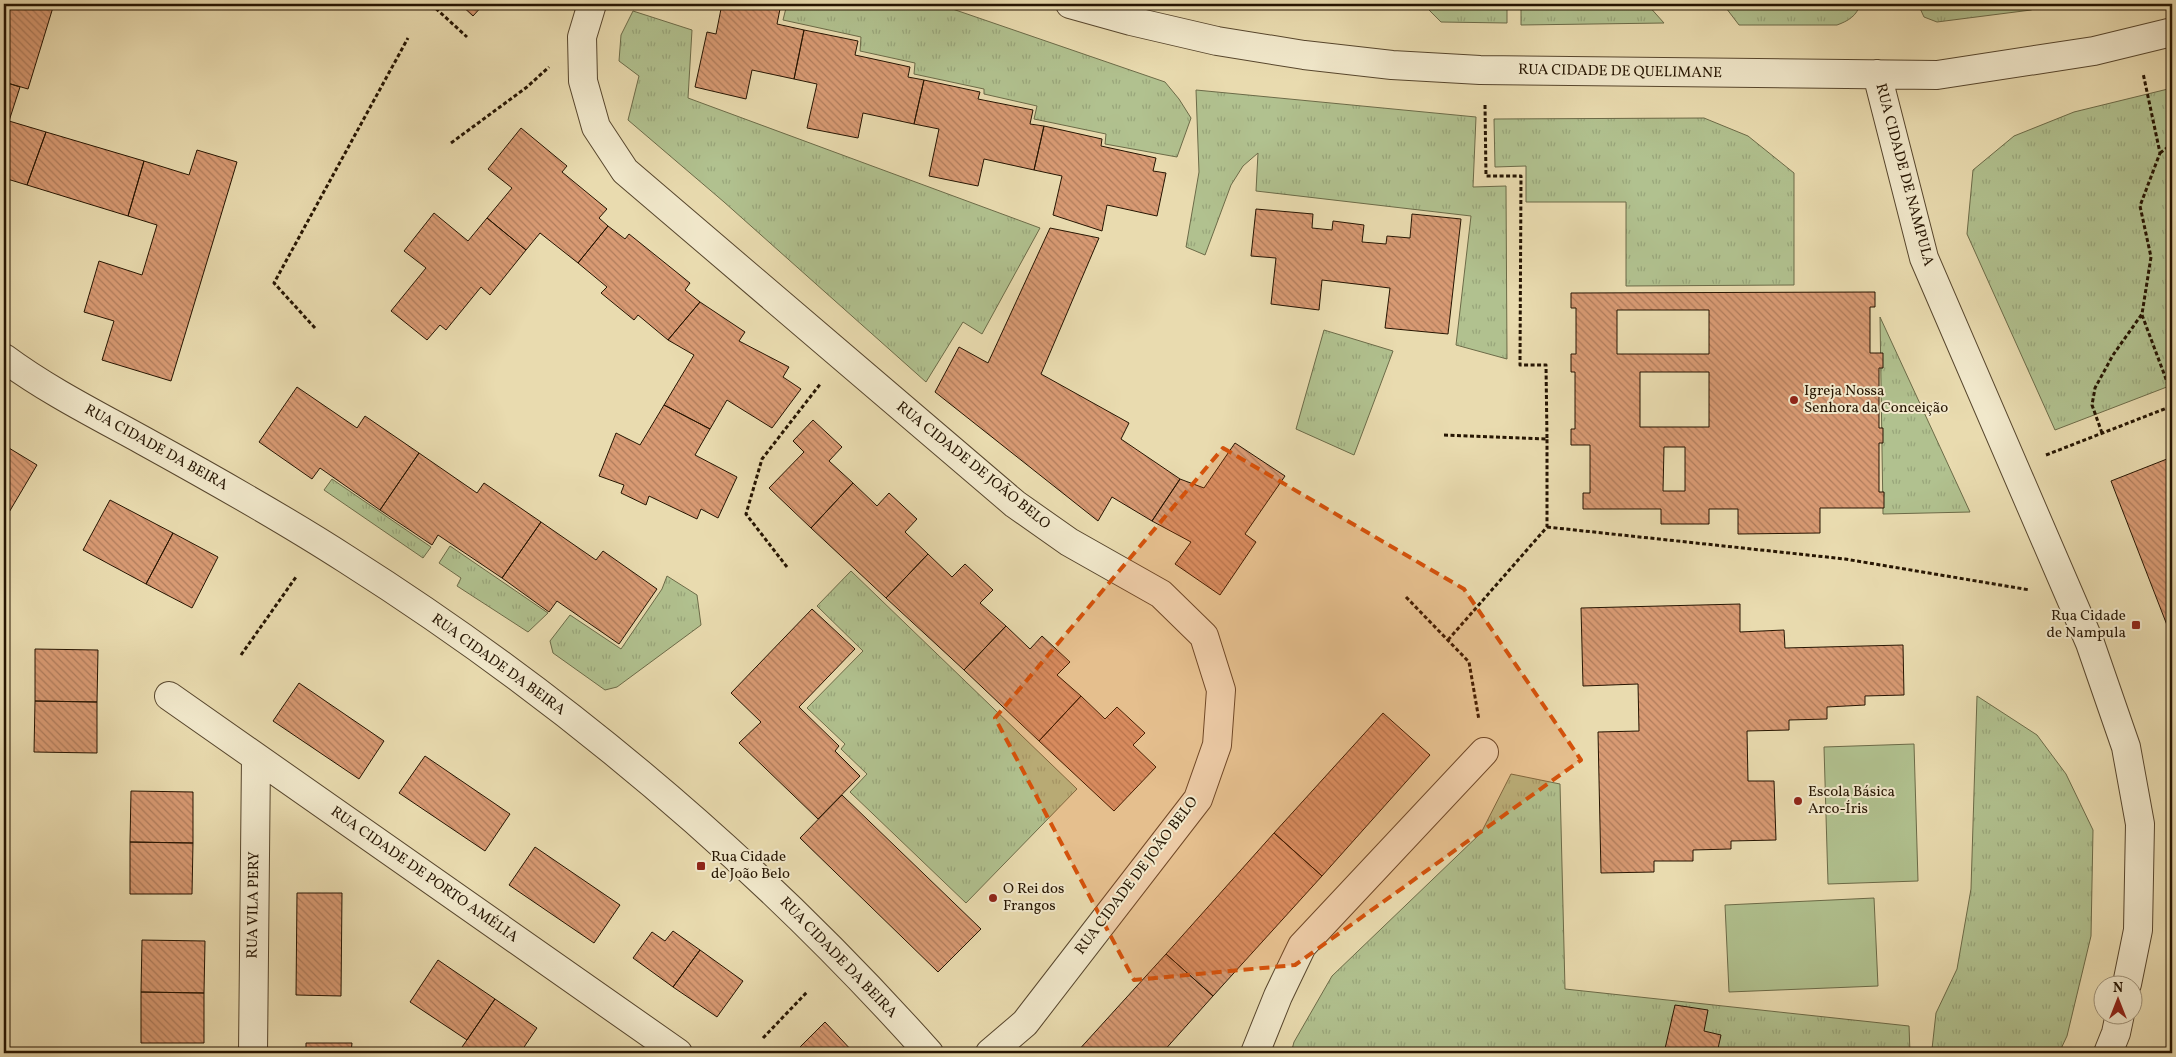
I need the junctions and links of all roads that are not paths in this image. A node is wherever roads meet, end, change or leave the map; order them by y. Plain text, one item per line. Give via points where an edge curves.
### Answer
1 (592, 4) edge
2 (1070, 4) edge
3 (2172, 32) edge
4 (1877, 74) junction
5 (4, 358) edge
6 (169, 696) dead end
7 (1484, 752) road end
8 (256, 757) junction
9 (2128, 974) edge
10 (2118, 1024) edge
11 (253, 1053) edge
12 (678, 1053) edge
13 (929, 1053) edge
14 (990, 1053) edge
15 (1255, 1053) edge
16 (2108, 1053) edge

1 - 14 street, RUA CIDADE DE JOÃO BELO via 582,37 583,80 596,128 625,171 1015,504 1069,542 1161,594 1204,636 1221,690 1217,745 1198,799 1026,1023
2 - 4 street, RUA CIDADE DE QUELIMANE via 1217,40 1304,55 1392,65 1480,70
3 - 4 street, RUA CIDADE DE QUELIMANE via 2094,51 1945,74
4 - 9 street, RUA CIDADE DE NAMPULA via 1924,258 2090,642 2126,747 2140,824 2138,930
5 - 13 street, RUA CIDADE DA BEIRA via 62,396 321,543 440,621 527,684 613,752 726,849 853,971
6 - 8 street, RUA CIDADE DE PORTO AMÉLIA
7 - 15 street via 1302,946
8 - 11 street, RUA VILA PERY
8 - 12 street, RUA CIDADE DE PORTO AMÉLIA
10 - 16 street

